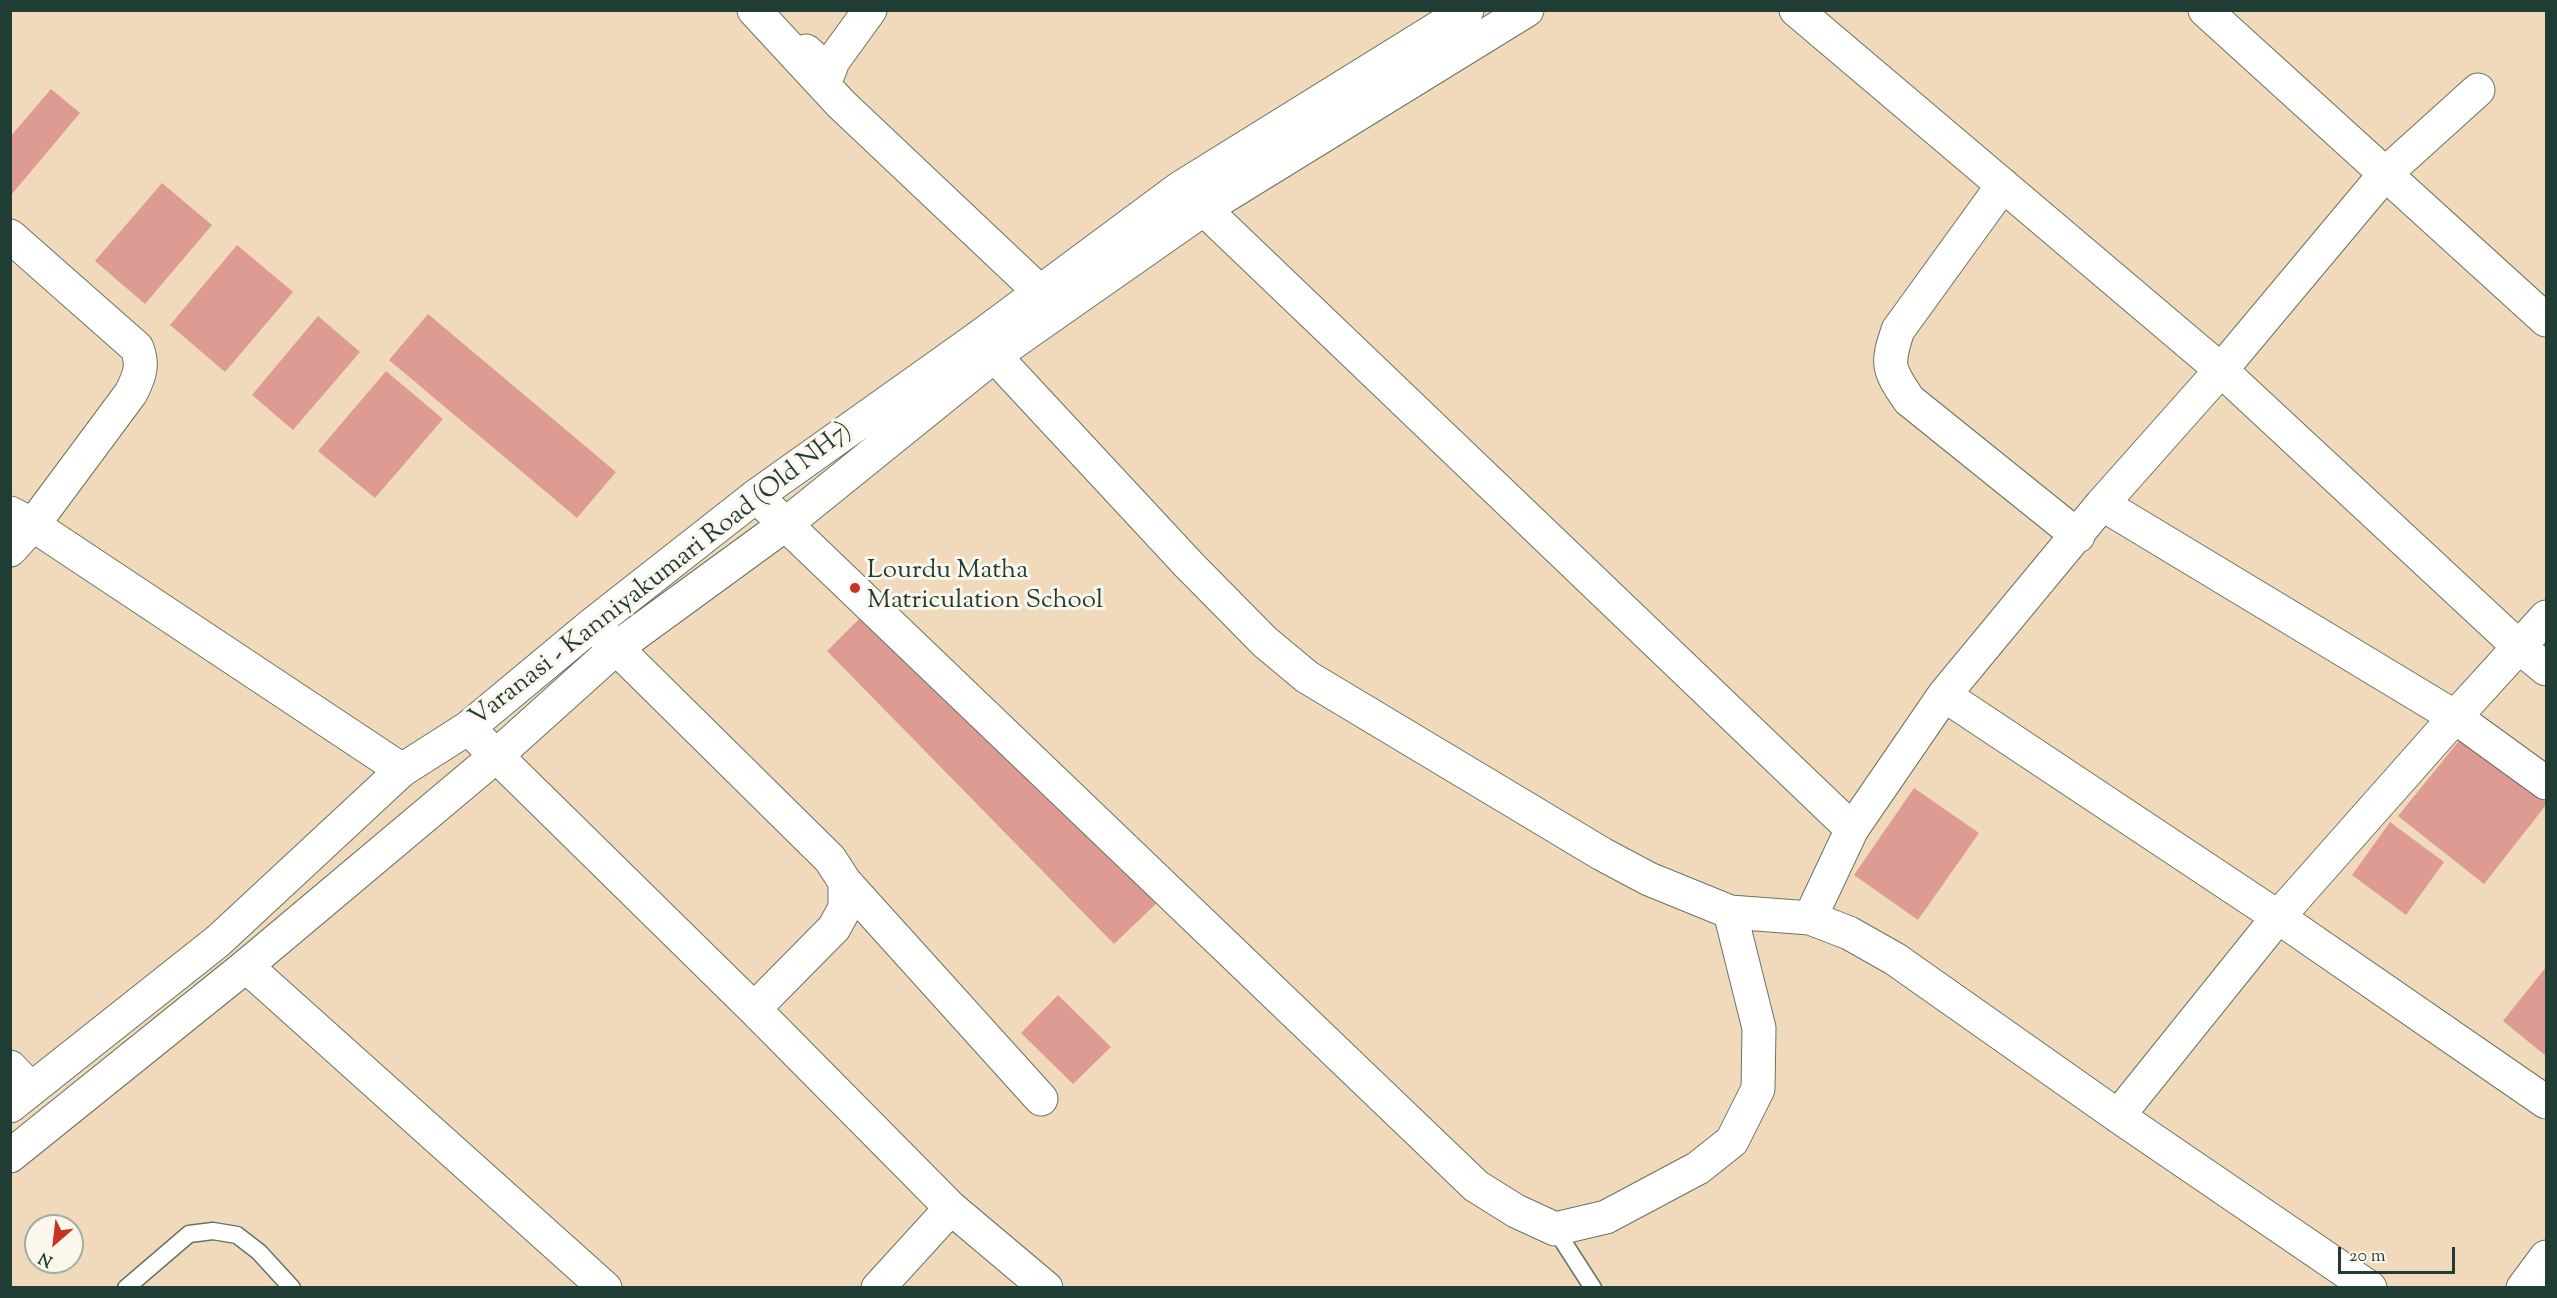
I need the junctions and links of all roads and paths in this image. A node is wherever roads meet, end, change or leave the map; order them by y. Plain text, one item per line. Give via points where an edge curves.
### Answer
1 (754, 10) edge
2 (763, 10) edge
3 (870, 10) edge
4 (1467, 10) edge
5 (1527, 10) edge
6 (1796, 10) edge
7 (2205, 10) edge
8 (2478, 90) dead end
9 (2385, 174) junction
10 (2003, 185) junction
11 (1204, 209) junction
12 (10, 236) edge
13 (1039, 291) junction
14 (2547, 320) edge
15 (986, 347) junction
16 (2221, 370) junction
17 (756, 496) junction
18 (2102, 504) junction
19 (22, 519) edge
20 (786, 524) junction
21 (2078, 536) junction
22 (10, 550) edge
23 (2547, 617) edge
24 (593, 624) junction
25 (2519, 647) junction
26 (616, 648) junction
27 (2547, 669) edge
28 (1944, 695) junction
29 (2455, 717) junction
30 (468, 728) junction
31 (496, 756) junction
32 (402, 770) junction
33 (2547, 783) edge
34 (1852, 829) junction
35 (845, 882) junction
36 (1730, 912) junction
37 (2278, 917) junction
38 (1810, 918) junction
39 (246, 966) junction
40 (754, 1009) junction
41 (18, 1087) edge
42 (1041, 1099) dead end
43 (2547, 1102) edge
44 (2118, 1116) junction
45 (10, 1156) edge
46 (951, 1208) junction
47 (1555, 1229) junction
48 (2547, 1257) edge
49 (126, 1287) edge
50 (292, 1287) edge
51 (605, 1287) edge
52 (878, 1287) edge
53 (1046, 1287) edge
54 (1593, 1287) edge
55 (2370, 1287) edge
56 (2523, 1287) edge

1 - 13 street via 841,104
2 - 3 street via 829,72
4 - 13 street, Varanasi - Kanniyakumari Road (Old NH7) via 1180,188
5 - 11 street
6 - 10 street
7 - 9 street
8 - 9 street
9 - 14 street
9 - 16 street
10 - 16 street
10 - 21 street via 1899,330 1890,355 1892,375 1909,400
11 - 15 street
11 - 34 street
12 - 19 street via 137,348 141,358 141,374 131,393
13 - 15 street, Varanasi - Kanniyakumari Road (Old NH7)
15 - 17 street, Varanasi - Kanniyakumari Road (Old NH7)
15 - 20 street
15 - 36 street via 1189,565 1265,642 1307,676 1602,854 1649,879
16 - 18 street
16 - 25 street
17 - 20 street
17 - 24 street, Varanasi - Kanniyakumari Road (Old NH7)
18 - 21 street
18 - 29 street
19 - 22 street
19 - 32 street
20 - 26 street
20 - 47 street via 1476,1186
21 - 28 street
23 - 25 street
24 - 26 street
24 - 30 street, Varanasi - Kanniyakumari Road (Old NH7)
25 - 27 street
25 - 29 street
26 - 31 street
26 - 35 street via 830,859
28 - 34 street
28 - 37 street
29 - 33 street
29 - 37 street
30 - 31 street
30 - 32 street, Varanasi - Kanniyakumari Road (Old NH7)
31 - 39 street
31 - 40 street
32 - 41 street, Varanasi - Kanniyakumari Road (Old NH7) via 218,941
34 - 38 street
35 - 40 street via 845,908 834,928
35 - 42 street
36 - 38 street
36 - 47 street via 1760,1028 1758,1089 1732,1142 1698,1168 1606,1217
37 - 43 street
37 - 44 street
38 - 44 street via 1849,933 1895,959
39 - 45 street
39 - 51 street
40 - 46 street
44 - 55 street
46 - 52 street
46 - 53 street
47 - 54 lane
48 - 56 street
49 - 50 lane via 189,1234 213,1231 237,1234 259,1251

